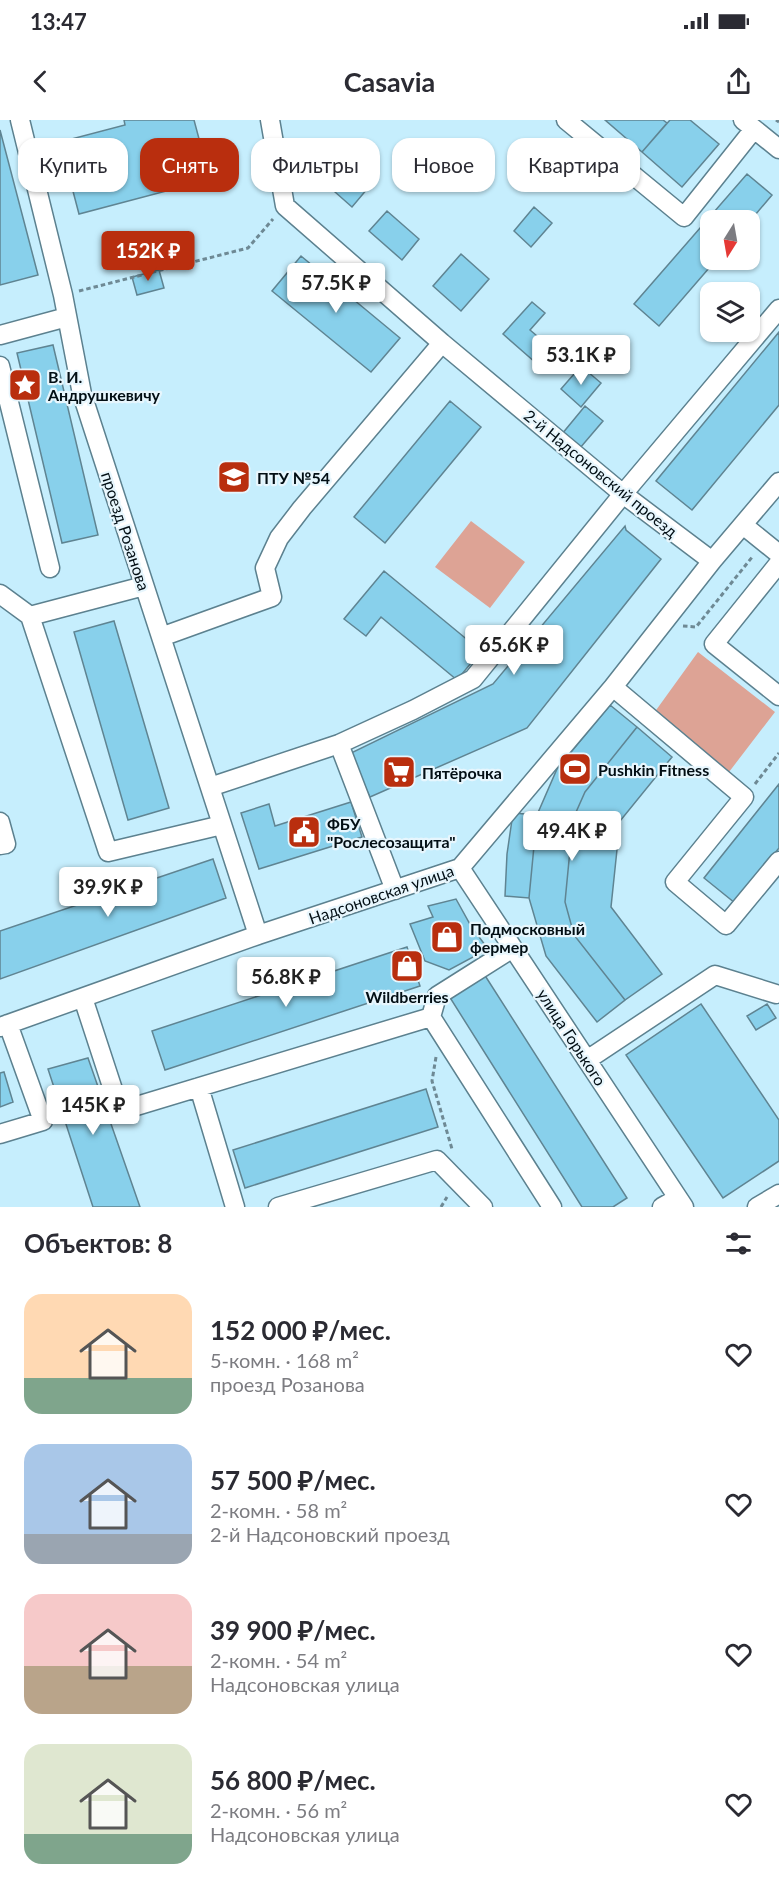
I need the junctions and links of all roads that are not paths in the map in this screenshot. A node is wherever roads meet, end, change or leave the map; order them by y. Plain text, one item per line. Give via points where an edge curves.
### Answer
1 (20, 120) edge
2 (270, 120) edge
3 (566, 120) edge
4 (749, 125) edge
5 (779, 149) edge
6 (779, 309) edge
7 (67, 317) junction
8 (0, 335) edge
9 (442, 343) junction
10 (0, 366) edge
11 (779, 482) edge
12 (623, 494) junction
13 (743, 525) junction
14 (779, 555) edge
15 (712, 561) junction
16 (779, 563) edge
17 (50, 568) dead end
18 (144, 585) junction
19 (0, 594) edge
20 (30, 616) junction
21 (161, 637) junction
22 (613, 687) junction
23 (779, 696) edge
24 (339, 744) junction
25 (210, 788) junction
26 (0, 822) edge
27 (222, 825) junction
28 (0, 845) edge
29 (779, 861) edge
30 (460, 868) junction
31 (395, 890) junction
32 (258, 935) junction
33 (513, 948) junction
34 (776, 994) dead end
35 (83, 998) junction
36 (435, 1024) junction
37 (4, 1025) edge
38 (587, 1060) junction
39 (199, 1087) junction
40 (0, 1134) edge
41 (779, 1194) edge
42 (681, 1202) edge
43 (235, 1207) edge
44 (278, 1207) edge
45 (483, 1207) edge
46 (552, 1207) edge
47 (662, 1207) edge
48 (757, 1207) edge

1 - 7 street, проезд Розанова
2 - 9 street, 2-й Надсоновский проезд via 285,206
3 - 4 street via 684,217
4 - 5 street
6 - 12 street
7 - 8 street
7 - 18 street, проезд Розанова via 82,394
9 - 12 street, 2-й Надсоновский проезд
9 - 21 street via 279,538 265,568 272,597
10 - 17 street
11 - 13 street, Надсоновская улица
12 - 15 street, 2-й Надсоновский проезд
12 - 24 street via 473,679
13 - 14 street
13 - 15 street, Надсоновская улица
15 - 22 street, Надсоновская улица
16 - 23 street via 714,644
18 - 20 street
18 - 21 street, проезд Розанова
19 - 20 street
20 - 27 street via 108,852
21 - 25 street, проезд Розанова
22 - 29 street via 744,797 675,882 726,925
22 - 30 street, Надсоновская улица
24 - 25 street
24 - 31 street
25 - 27 street, проезд Розанова
26 - 28 street via 6,844
27 - 32 street, проезд Розанова
30 - 31 street, Надсоновская улица
30 - 33 street, улица Горького
31 - 32 street, Надсоновская улица
32 - 35 street, Надсоновская улица
33 - 36 street via 437,996
33 - 38 street, улица Горького
34 - 38 street via 715,975
35 - 37 street, Надсоновская улица
35 - 39 street via 120,1111
36 - 39 street
36 - 46 street
37 - 40 street via 43,1121
38 - 42 street, улица Горького
39 - 43 street
41 - 48 street
42 - 47 street
44 - 45 street via 437,1160

